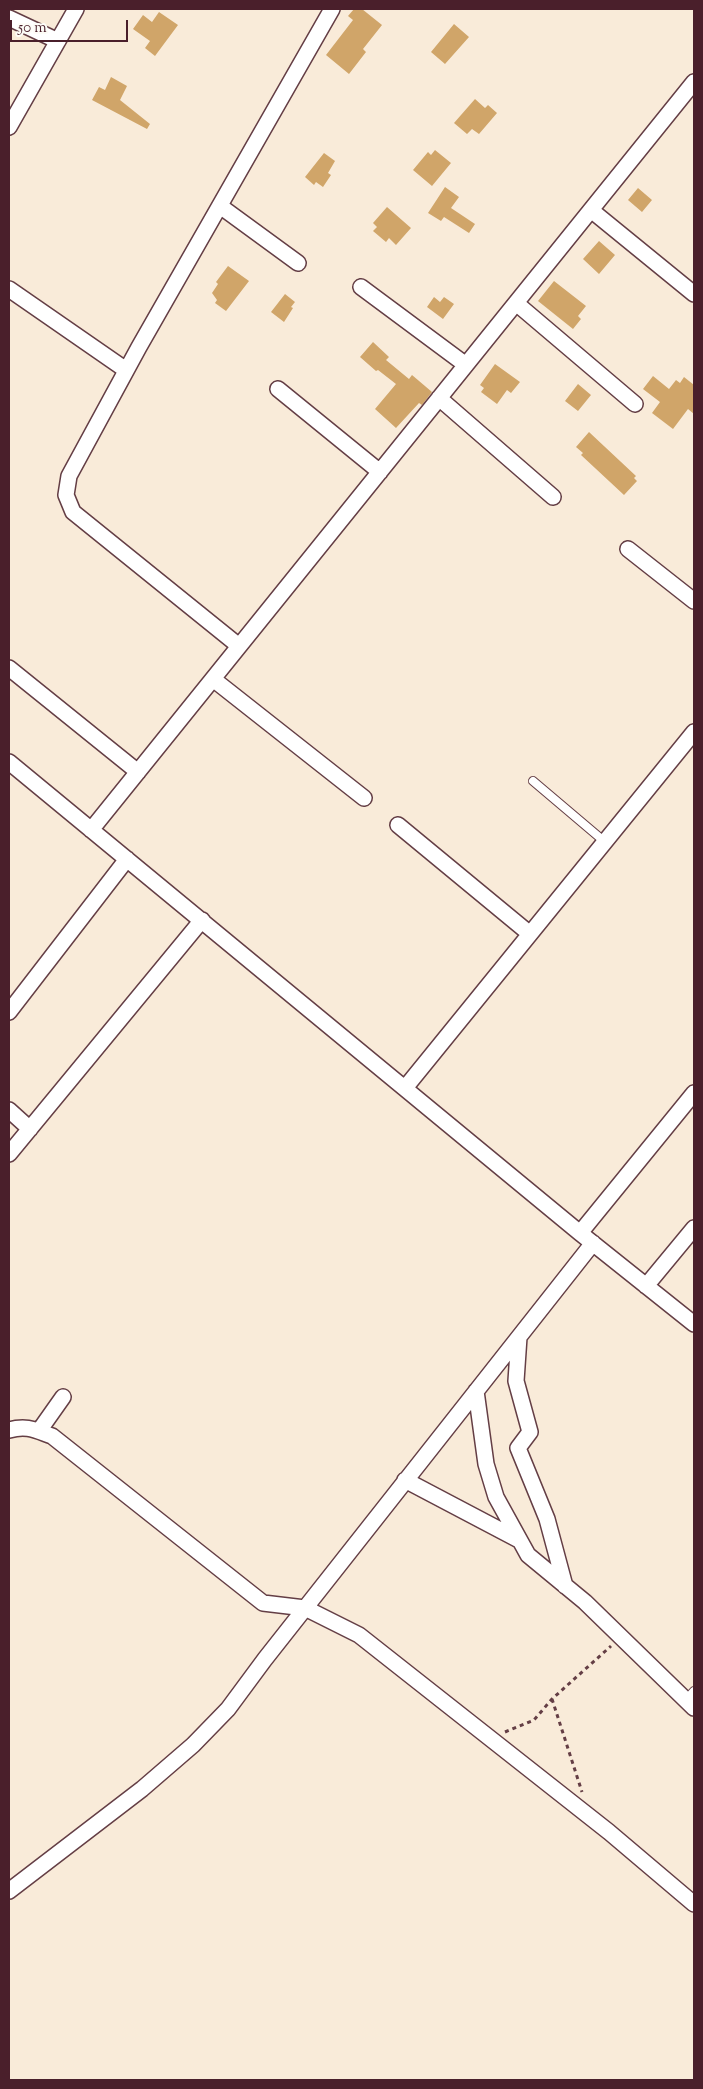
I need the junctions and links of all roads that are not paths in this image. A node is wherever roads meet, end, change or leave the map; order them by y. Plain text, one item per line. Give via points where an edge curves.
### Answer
1 (76, 9) edge
2 (332, 9) edge
3 (9, 18) edge
4 (58, 40) junction
5 (694, 82) edge
6 (9, 127) edge
7 (220, 206) junction
8 (591, 210) junction
9 (298, 263) dead end
10 (361, 287) dead end
11 (9, 289) edge
12 (694, 294) edge
13 (516, 303) junction
14 (466, 365) junction
15 (126, 370) junction
16 (278, 389) dead end
17 (439, 398) junction
18 (635, 404) dead end
19 (380, 472) junction
20 (553, 497) dead end
21 (628, 549) dead end
22 (694, 601) edge
23 (239, 646) junction
24 (9, 668) edge
25 (212, 679) junction
26 (694, 732) edge
27 (9, 762) edge
28 (138, 772) junction
29 (533, 781) dead end
30 (364, 798) dead end
31 (398, 825) dead end
32 (91, 830) junction
33 (605, 842) junction
34 (127, 859) junction
35 (202, 920) junction
36 (530, 934) junction
37 (9, 1012) edge
38 (405, 1088) junction
39 (694, 1093) edge
40 (9, 1110) edge
41 (30, 1129) junction
42 (9, 1154) edge
43 (694, 1228) edge
44 (580, 1233) junction
45 (593, 1243) junction
46 (646, 1286) junction
47 (694, 1324) edge
48 (519, 1337) junction
49 (476, 1391) junction
50 (63, 1397) dead end
51 (13, 1425) edge
52 (39, 1431) junction
53 (405, 1480) junction
54 (519, 1540) junction
55 (565, 1586) junction
56 (305, 1608) junction
57 (691, 1700) edge
58 (9, 1891) edge
59 (694, 1904) edge

1 - 4 street
2 - 7 street
3 - 4 street
4 - 6 street
5 - 8 street
7 - 9 street
7 - 15 street
8 - 12 street
8 - 13 street
10 - 14 street
11 - 15 street
13 - 14 street
13 - 18 street
14 - 17 street
15 - 23 street via 68,476 66,495 73,512
16 - 19 street
17 - 19 street
17 - 20 street
19 - 23 street
21 - 22 street
23 - 25 street
24 - 28 street
25 - 28 street
25 - 30 street
26 - 33 street
27 - 32 street
28 - 32 street
29 - 33 lane
31 - 36 street
32 - 34 street
33 - 36 street
34 - 35 street
34 - 37 street
35 - 38 street
35 - 41 street
36 - 38 street
38 - 44 street
39 - 44 street
40 - 41 street
41 - 42 street
43 - 46 street
44 - 45 street
45 - 46 street
45 - 48 street
46 - 47 street
48 - 49 street
48 - 55 street via 516,1381 530,1432 518,1448 547,1519
49 - 53 street
49 - 54 street via 486,1464 496,1497
50 - 52 street
51 - 52 street
52 - 56 street via 52,1436 262,1603
53 - 54 street
53 - 56 street
54 - 55 street via 528,1555
55 - 57 street
56 - 58 street via 228,1709 193,1745 142,1789
56 - 59 street via 359,1634 589,1816

